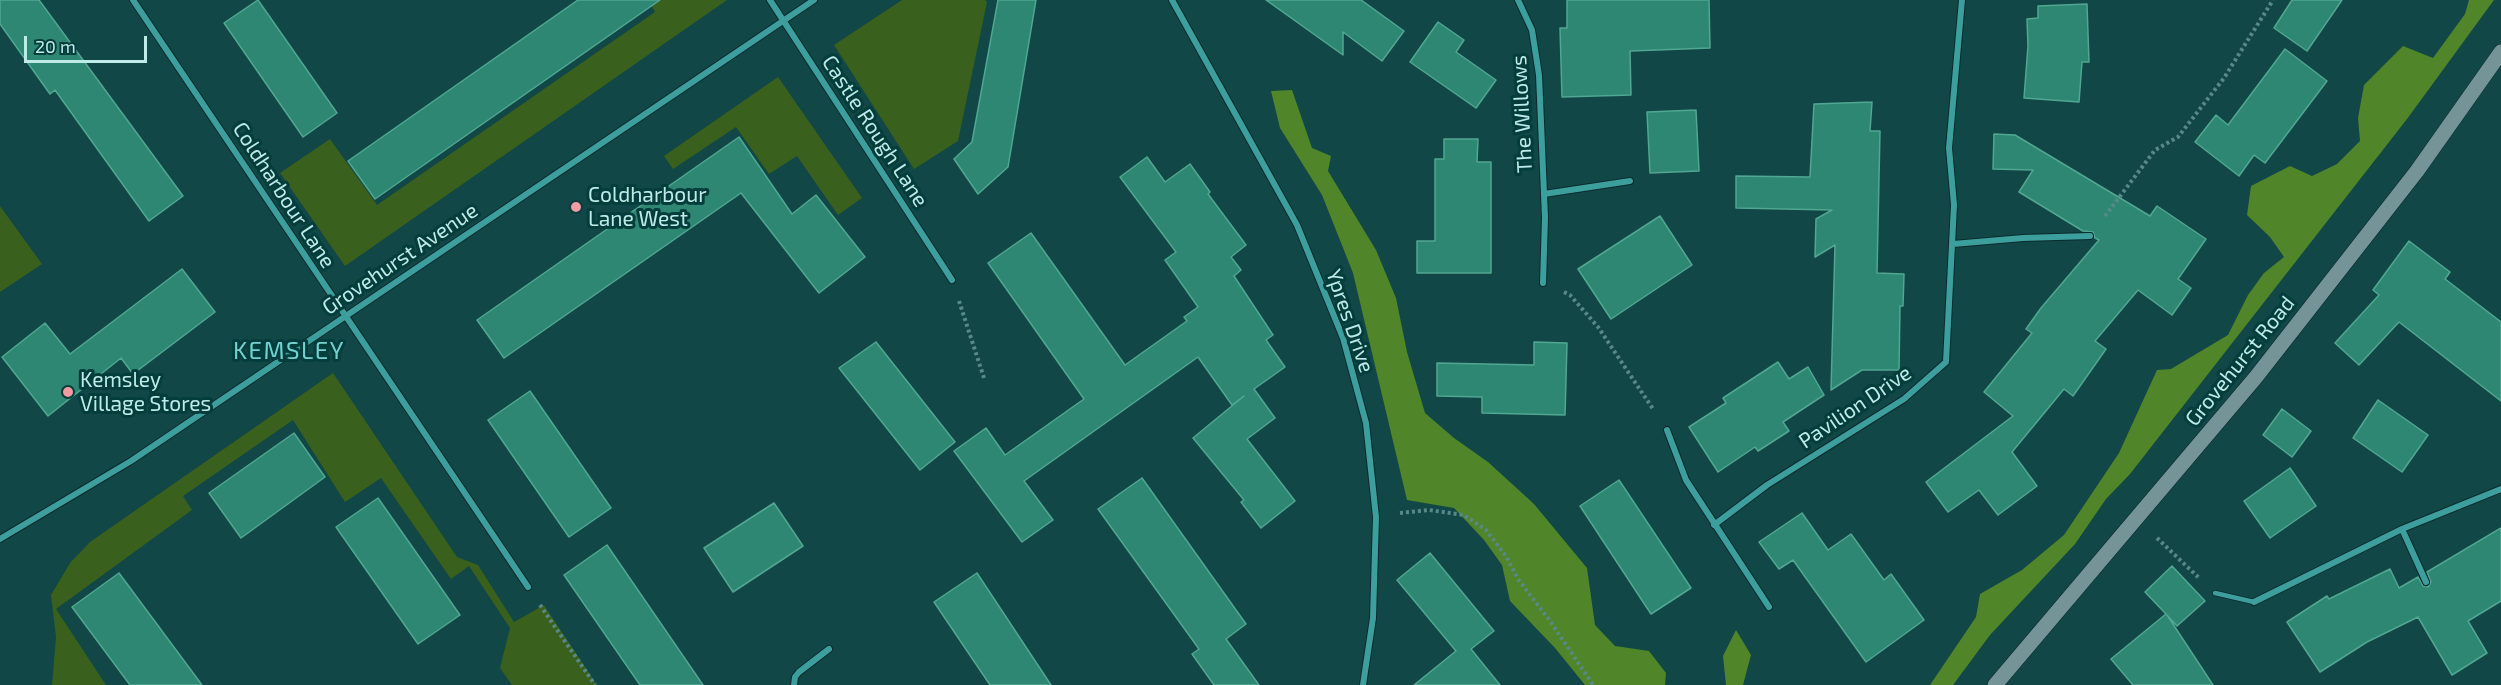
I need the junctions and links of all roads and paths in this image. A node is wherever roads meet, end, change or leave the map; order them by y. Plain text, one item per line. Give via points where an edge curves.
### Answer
1 (133, 0) edge
2 (770, 0) edge
3 (814, 0) edge
4 (1172, 0) edge
5 (1518, 0) edge
6 (1962, 0) edge
7 (2272, 0) edge
8 (783, 20) junction
9 (2501, 52) edge
10 (1630, 181) dead end
11 (1544, 194) junction
12 (2090, 236) joint
13 (1953, 244) junction
14 (952, 280) joint
15 (1543, 283) joint
16 (344, 316) junction
17 (984, 378) dead end
18 (1667, 430) joint
19 (2501, 489) edge
20 (1376, 517) junction
21 (2136, 518) junction
22 (1714, 525) junction
23 (2402, 529) junction
24 (0, 539) edge
25 (2426, 582) dead end
26 (528, 587) joint
27 (2215, 593) joint
28 (2254, 602) joint
29 (1769, 607) dead end
30 (829, 649) dead end
31 (595, 685) edge
32 (794, 685) edge
33 (1363, 685) edge
34 (1593, 685) edge
35 (1995, 685) edge

1 - 16 street, Coldharbour Lane
2 - 8 street, Castle Rough Lane
3 - 8 street, Grovehurst Avenue
4 - 20 street, Ypres Drive via 1297,225 1343,338 1366,423
5 - 11 street, The Willows via 1532,30 1539,75
6 - 13 street, Pavilion Drive via 1949,148
7 - 12 path via 2217,87 2178,137 2155,150
8 - 14 street, Castle Rough Lane
8 - 16 street, Grovehurst Avenue
9 - 21 street, Grovehurst Road via 2417,171 2278,349
10 - 11 street, The Willows
11 - 15 street, The Willows
12 - 13 street
13 - 22 street, Pavilion Drive via 1946,362 1904,399 1767,485
14 - 17 path
15 - 18 path via 1570,296 1598,327
16 - 24 street, Grovehurst Avenue via 131,461
16 - 26 street, Coldharbour Lane
18 - 22 street via 1686,480
19 - 23 street
20 - 33 street, Ypres Drive via 1373,618
20 - 34 path via 1429,510 1464,515 1486,530
21 - 27 path
21 - 35 street, Grovehurst Road
22 - 29 street
23 - 25 street
23 - 28 street
26 - 31 path
27 - 28 lane
30 - 32 street via 799,672

